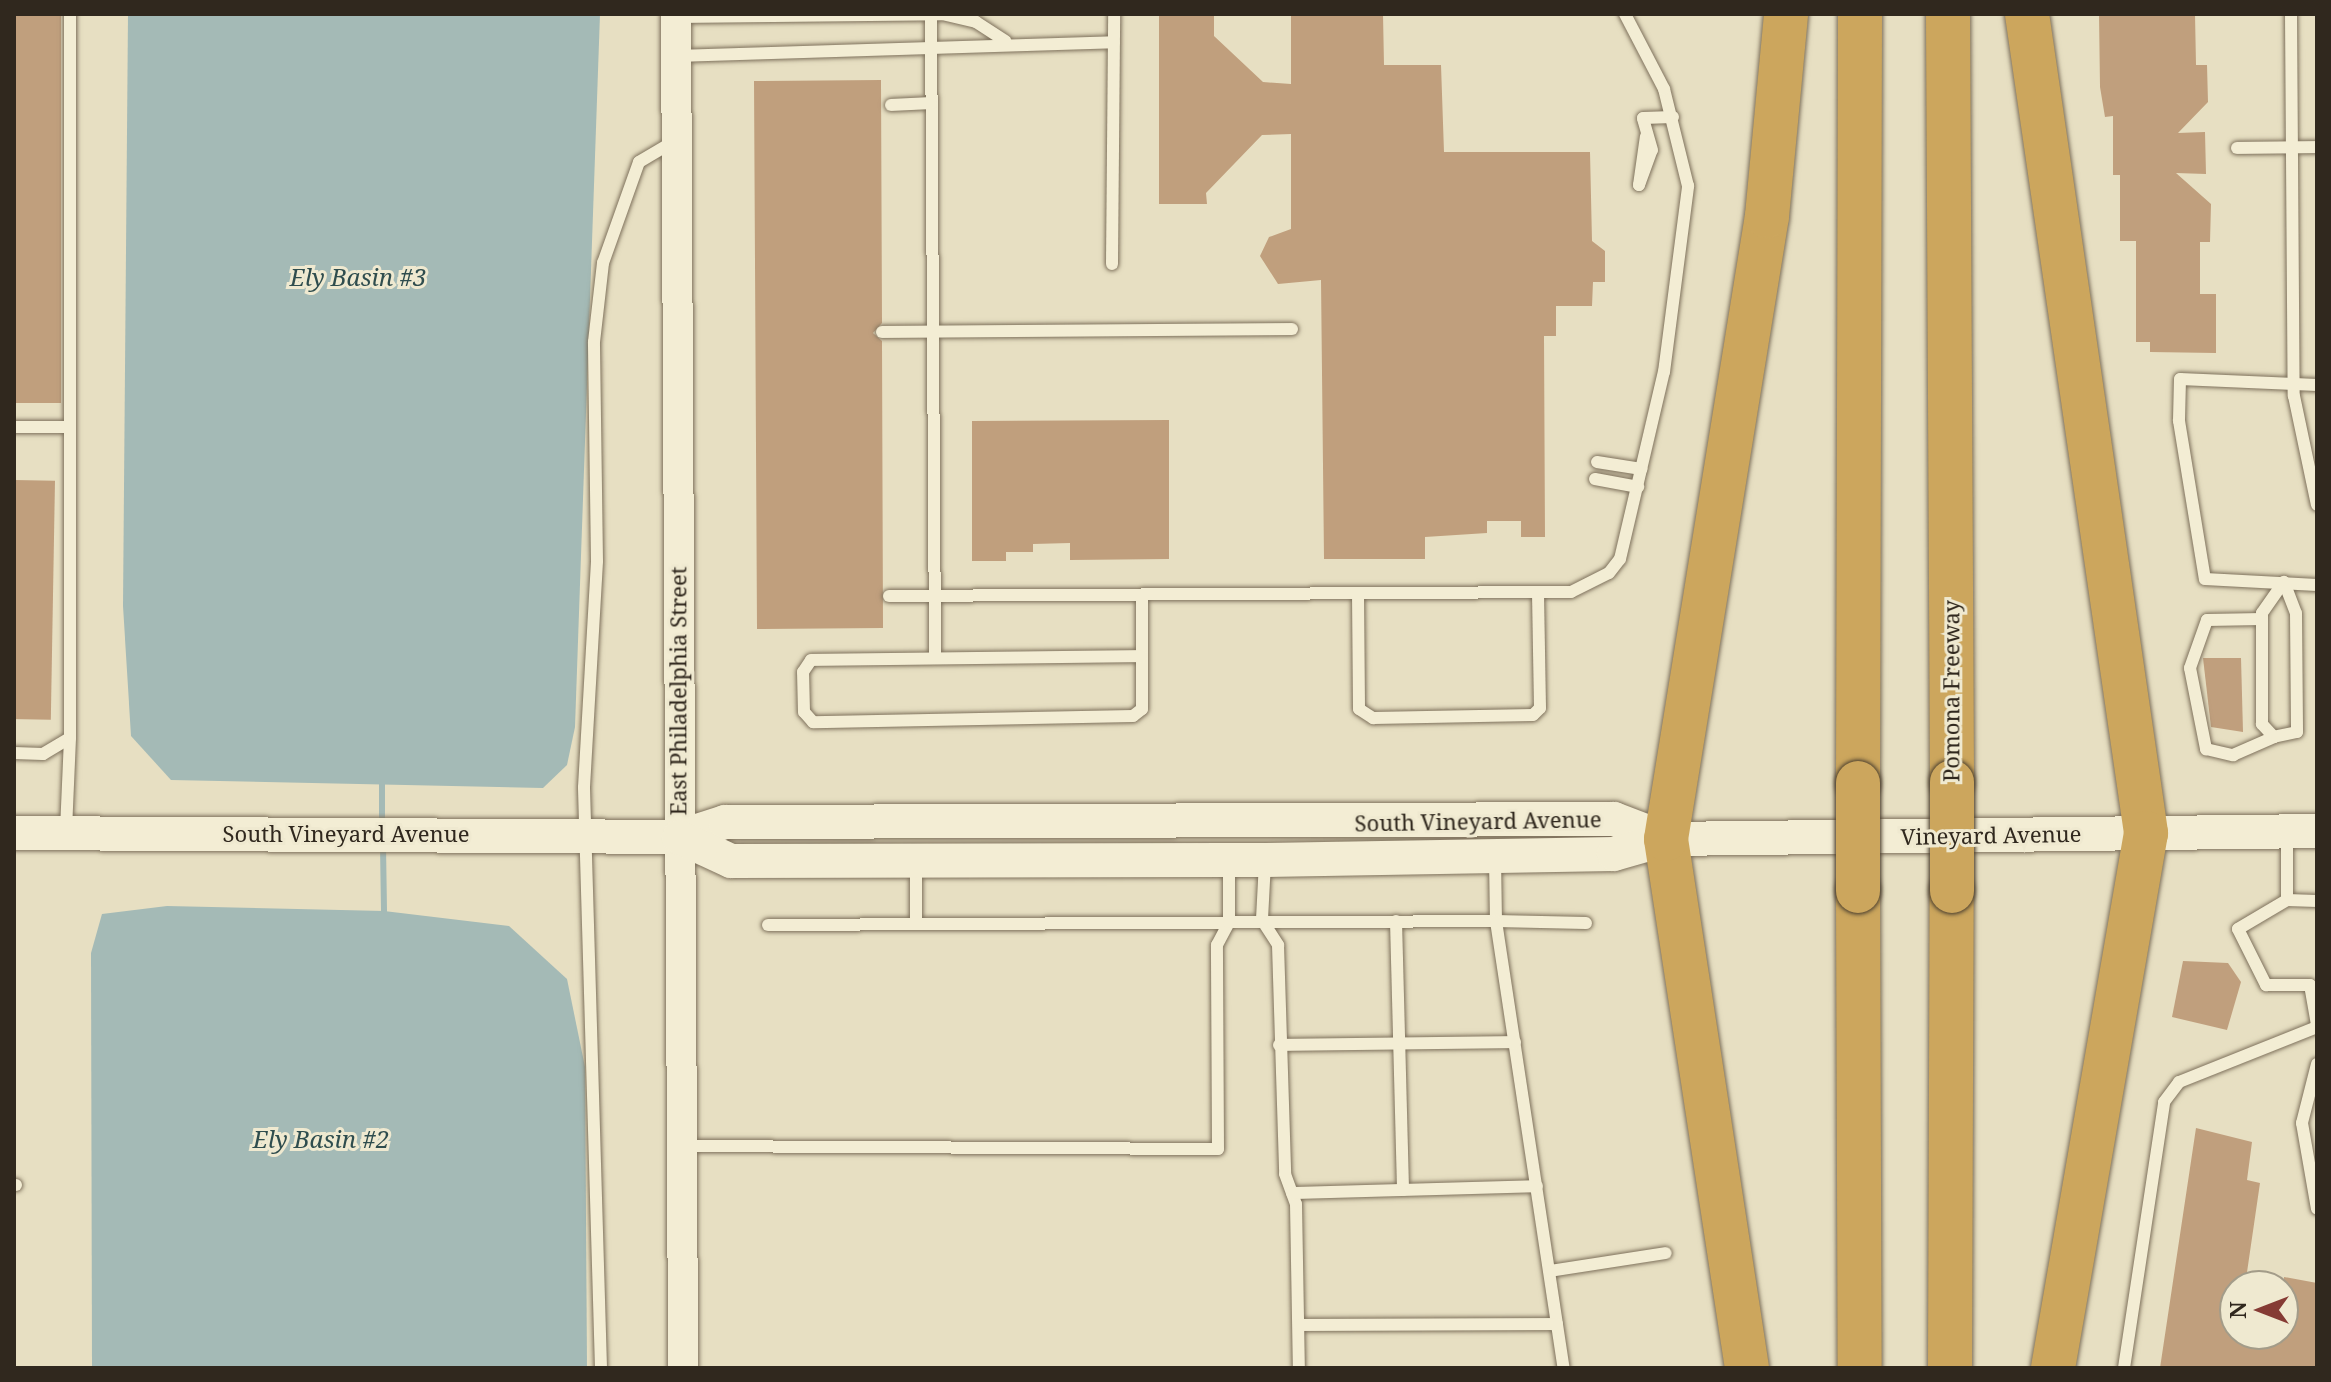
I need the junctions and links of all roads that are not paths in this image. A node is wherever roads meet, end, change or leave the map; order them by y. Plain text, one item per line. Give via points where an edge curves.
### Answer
1 (70, 14) edge
2 (931, 14) edge
3 (1114, 14) edge
4 (1625, 14) edge
5 (1786, 14) edge
6 (1860, 14) edge
7 (1948, 14) edge
8 (2027, 14) edge
9 (2291, 14) edge
10 (676, 16) edge
11 (1005, 41) junction
12 (1114, 42) junction
13 (931, 50) junction
14 (676, 56) junction
15 (931, 103) junction
16 (891, 105) dead end
17 (1673, 117) junction
18 (1646, 136) dead end
19 (677, 140) junction
20 (2292, 147) junction
21 (2317, 147) edge
22 (2237, 148) dead end
23 (1112, 264) dead end
24 (1292, 329) dead end
25 (934, 331) junction
26 (882, 332) dead end
27 (2294, 385) junction
28 (2317, 385) edge
29 (14, 427) edge
30 (68, 427) junction
31 (1597, 462) dead end
32 (1641, 469) junction
33 (1595, 479) dead end
34 (1638, 487) junction
35 (2317, 505) edge
36 (2284, 582) junction
37 (2317, 585) edge
38 (1538, 592) junction
39 (1358, 593) junction
40 (1142, 595) junction
41 (889, 596) dead end
42 (936, 596) junction
43 (2262, 619) junction
44 (1142, 656) junction
45 (935, 658) junction
46 (2274, 737) junction
47 (70, 738) junction
48 (14, 753) edge
49 (2302, 832) edge
50 (14, 833) edge
51 (66, 833) junction
52 (2146, 833) junction
53 (589, 836) junction
54 (679, 837) junction
55 (1666, 839) junction
56 (1495, 855) junction
57 (1229, 859) junction
58 (916, 860) junction
59 (1266, 860) junction
60 (2287, 900) junction
61 (2317, 901) edge
62 (1262, 920) junction
63 (1396, 921) junction
64 (1496, 921) junction
65 (1229, 922) junction
66 (1586, 923) dead end
67 (916, 924) junction
68 (768, 925) dead end
69 (2314, 984) edge
70 (2317, 1025) edge
71 (1515, 1042) junction
72 (1399, 1044) junction
73 (1279, 1045) junction
74 (2317, 1064) edge
75 (681, 1146) junction
76 (1537, 1186) junction
77 (1403, 1190) junction
78 (1292, 1193) junction
79 (2317, 1209) edge
80 (1666, 1253) dead end
81 (1550, 1271) junction
82 (1557, 1324) junction
83 (1299, 1325) junction
84 (601, 1368) edge
85 (683, 1368) edge
86 (1299, 1368) edge
87 (1564, 1368) edge
88 (1747, 1368) edge
89 (1860, 1368) edge
90 (1950, 1368) edge
91 (2053, 1368) edge
92 (2124, 1368) edge

1 - 30 lane
2 - 10 lane
2 - 11 lane via 976,22
2 - 13 lane
3 - 12 lane
4 - 17 lane
5 - 55 highway via 1756,295
6 - 89 highway, bridge
7 - 90 highway, Pomona Freeway, bridge
8 - 52 highway
9 - 20 lane
10 - 14 street, East Philadelphia Street
11 - 12 lane
11 - 13 lane
12 - 23 lane
13 - 14 lane
13 - 15 lane
14 - 19 street, East Philadelphia Street
15 - 16 lane
15 - 25 lane
17 - 18 lane via 1643,118
17 - 32 lane via 1686,219
19 - 53 lane via 639,162 603,263 594,342 597,561 584,787
19 - 54 street, East Philadelphia Street
20 - 21 lane
20 - 22 lane
20 - 27 lane
24 - 25 lane
25 - 26 lane
25 - 42 lane
27 - 28 lane
27 - 35 lane via 2299,443
27 - 36 lane via 2180,379 2179,421 2205,579
29 - 30 lane
30 - 47 lane
31 - 32 lane
32 - 34 lane
33 - 34 lane
34 - 38 lane via 1620,559 1609,573 1571,592
36 - 37 lane
36 - 43 lane
36 - 46 lane via 2296,613 2297,732
38 - 39 lane
38 - 39 lane via 1540,708 1533,715 1373,718 1359,709
39 - 40 lane
40 - 42 lane
40 - 44 lane
41 - 42 lane
42 - 45 lane
43 - 46 lane via 2262,724
43 - 46 lane via 2207,620 2190,668 2206,749 2233,755
44 - 45 lane
44 - 45 lane via 1142,709 1133,716 807,721 803,672 811,660
47 - 48 lane via 43,754
47 - 51 lane
49 - 52 main road, Vineyard Avenue
49 - 60 lane
50 - 51 main road, South Vineyard Avenue
51 - 53 main road, South Vineyard Avenue
52 - 55 main road, Vineyard Avenue
52 - 91 highway
53 - 54 main road, South Vineyard Avenue
53 - 84 lane
54 - 55 main road, South Vineyard Avenue via 725,822 1614,819
54 - 58 main road, South Vineyard Avenue via 731,861
54 - 75 street, East Philadelphia Street
55 - 56 main road, South Vineyard Avenue via 1614,854
55 - 88 highway
56 - 59 main road, South Vineyard Avenue
56 - 64 lane
57 - 58 main road, South Vineyard Avenue
57 - 59 main road, South Vineyard Avenue
57 - 65 lane
58 - 67 lane
59 - 62 lane
60 - 61 lane
60 - 69 lane via 2238,929 2266,985
62 - 63 lane
62 - 65 lane
62 - 73 lane via 1278,945
63 - 64 lane
63 - 72 lane
64 - 66 lane
64 - 71 lane
65 - 67 lane
65 - 75 lane via 1217,945 1218,1149
67 - 68 lane
69 - 70 lane
70 - 92 lane via 2179,1082 2164,1102
71 - 72 lane
71 - 76 lane
72 - 73 lane
72 - 77 lane
73 - 78 lane via 1285,1174
74 - 79 lane via 2302,1123
75 - 85 street, East Philadelphia Street
76 - 77 lane
76 - 81 lane
77 - 78 lane
78 - 83 lane
80 - 81 lane
81 - 82 lane
82 - 83 lane
82 - 87 lane
83 - 86 lane

